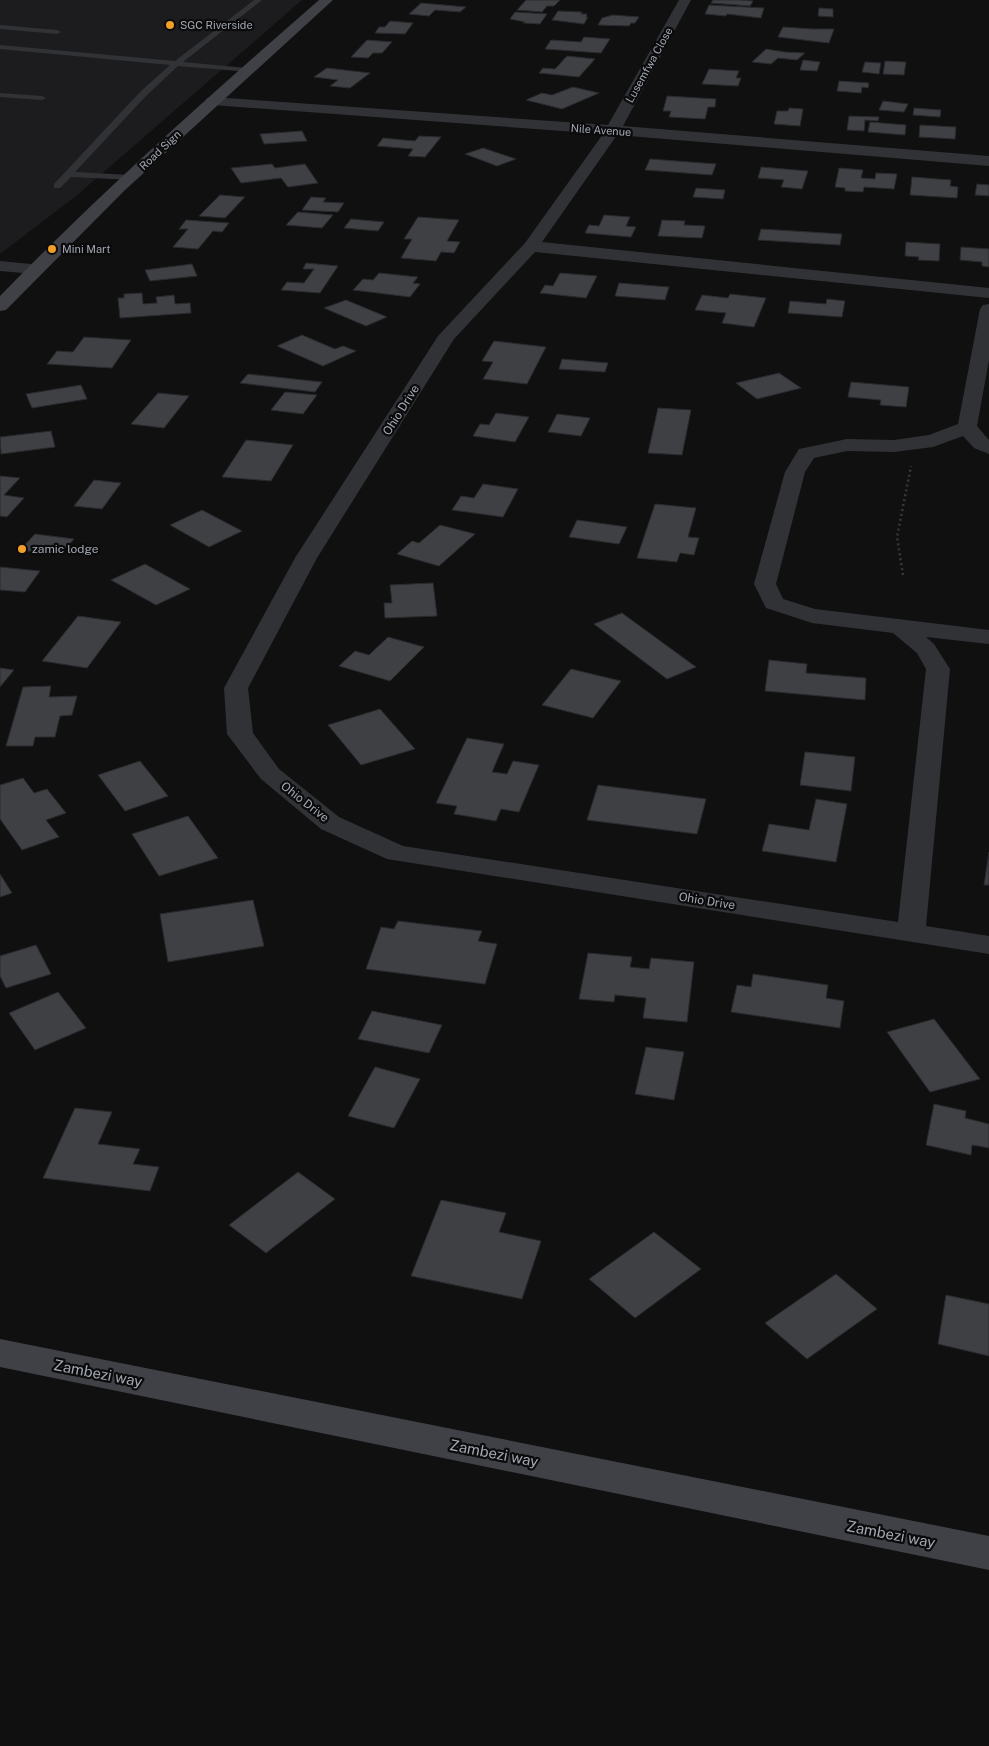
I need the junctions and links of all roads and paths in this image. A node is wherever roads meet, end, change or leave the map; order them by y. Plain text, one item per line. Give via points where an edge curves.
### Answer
1 (258, 0) edge
2 (327, 0) edge
3 (685, 0) edge
4 (0, 27) edge
5 (57, 32) dead end
6 (0, 47) edge
7 (178, 63) junction
8 (247, 70) junction
9 (0, 95) edge
10 (42, 98) dead end
11 (212, 101) junction
12 (613, 130) junction
13 (989, 161) edge
14 (70, 174) junction
15 (130, 178) junction
16 (57, 186) dead end
17 (531, 246) junction
18 (0, 266) edge
19 (35, 269) junction
20 (989, 293) edge
21 (0, 306) edge
22 (989, 309) edge
23 (967, 427) junction
24 (913, 444) junction
25 (989, 448) edge
26 (903, 575) dead end
27 (899, 626) junction
28 (981, 636) edge
29 (938, 669) junction
30 (911, 933) junction
31 (989, 945) edge
32 (0, 1353) edge
33 (989, 1554) edge

1 - 7 lane
2 - 8 main road, Road Sign
3 - 12 street, Lusemfwa Close
4 - 5 lane
6 - 7 lane
7 - 8 lane
7 - 14 lane via 143,94
8 - 11 main road, Road Sign
9 - 10 lane
11 - 12 street, Nile Avenue
11 - 15 main road, Road Sign
12 - 13 street, Nile Avenue
12 - 17 street, Lusemfwa Close
14 - 15 lane
14 - 16 lane
15 - 19 main road, Road Sign
17 - 20 street
17 - 30 street, Ohio Drive via 447,336 306,558 236,688 240,734 270,774 330,822 397,853
18 - 19 street
19 - 21 main road, Road Sign
22 - 23 street
23 - 24 street via 933,441
23 - 25 street via 981,444
24 - 26 path via 897,537
24 - 27 street via 848,445 806,453 795,472 765,584 774,603 812,616
27 - 28 street
27 - 29 street via 926,649
28 - 29 street
29 - 30 street
30 - 31 street, Ohio Drive
32 - 33 main road, Zambezi way

